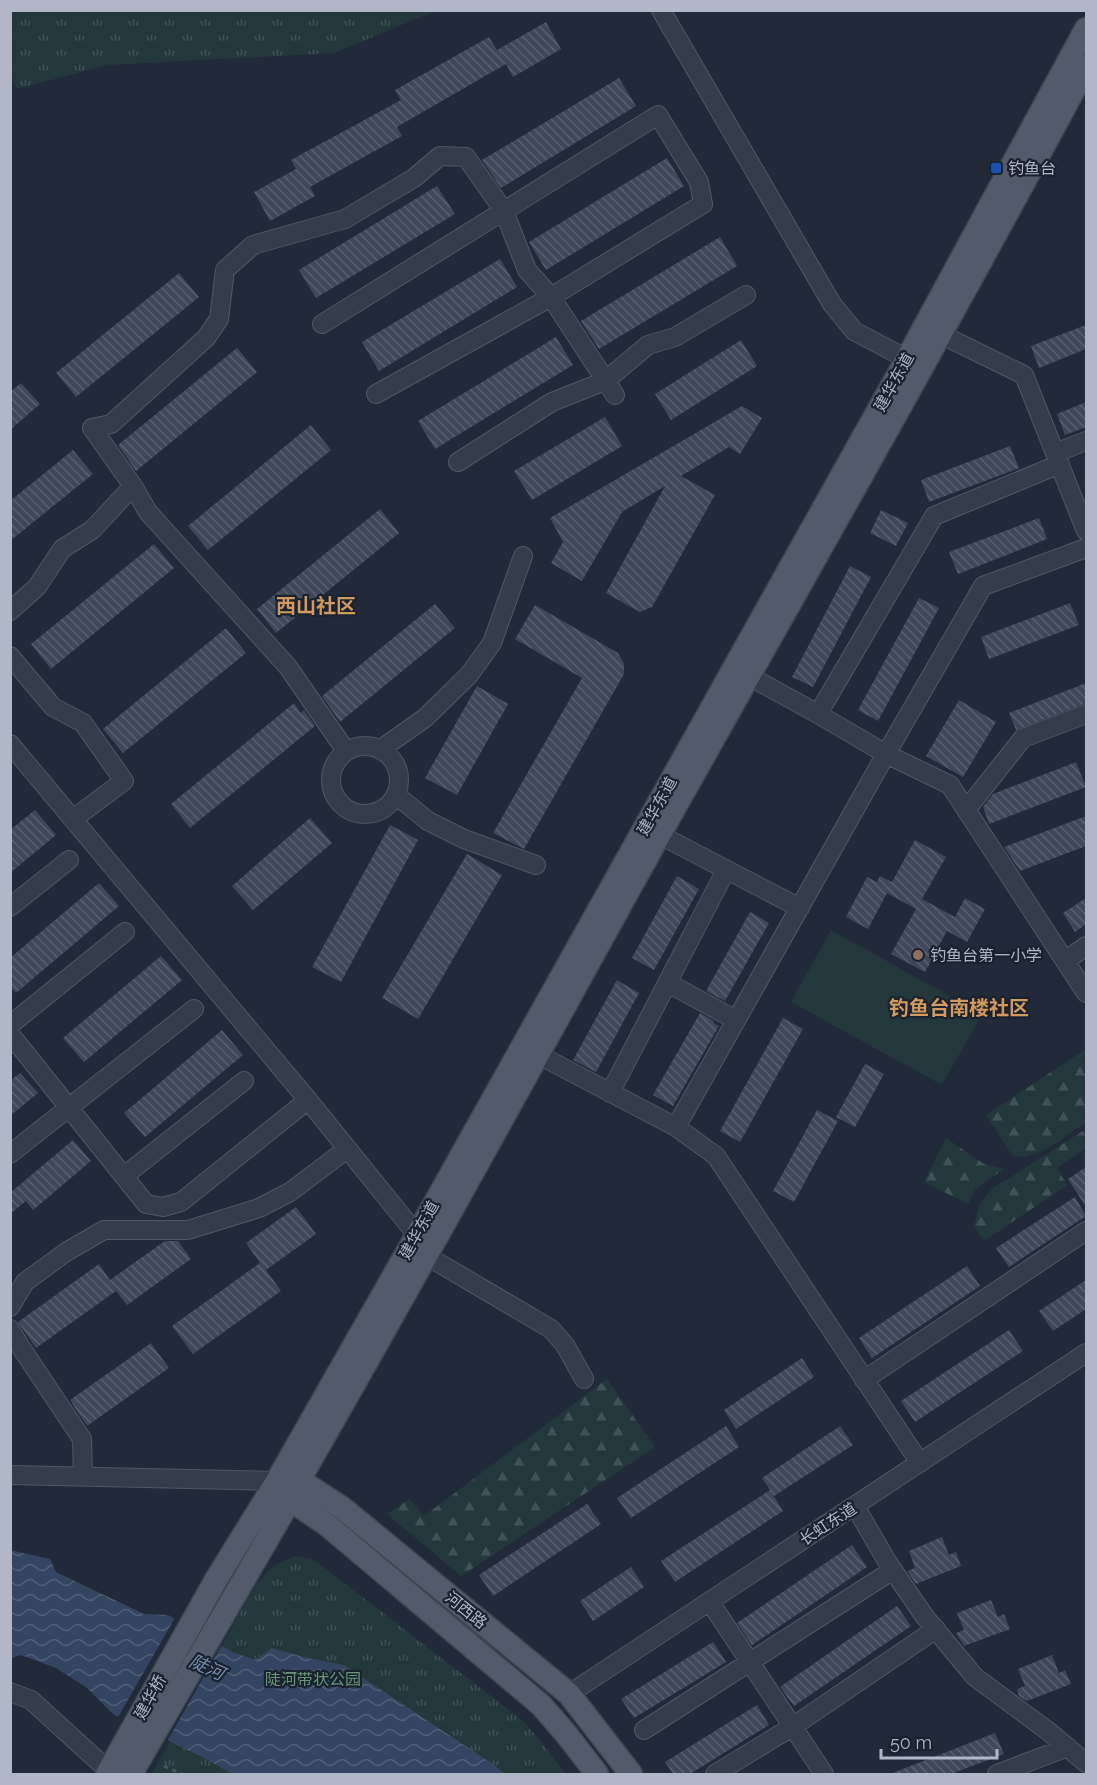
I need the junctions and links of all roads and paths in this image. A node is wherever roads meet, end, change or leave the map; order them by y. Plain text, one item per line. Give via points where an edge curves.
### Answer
1 (662, 10) edge
2 (1086, 29) edge
3 (1086, 66) edge
4 (504, 211) junction
5 (746, 295) dead end
6 (551, 297) junction
7 (322, 324) dead end
8 (940, 334) junction
9 (914, 364) junction
10 (610, 388) junction
11 (376, 394) dead end
12 (1086, 441) edge
13 (1057, 458) junction
14 (458, 462) dead end
15 (133, 486) junction
16 (1086, 526) edge
17 (1086, 548) edge
18 (523, 556) dead end
19 (10, 611) edge
20 (10, 656) edge
21 (749, 676) junction
22 (818, 714) junction
23 (1086, 714) edge
24 (10, 744) edge
25 (381, 748) junction
26 (346, 751) junction
27 (886, 754) junction
28 (396, 795) junction
29 (966, 810) junction
30 (73, 819) junction
31 (660, 835) junction
32 (69, 860) dead end
33 (536, 865) dead end
34 (726, 870) junction
35 (10, 907) edge
36 (800, 908) junction
37 (125, 932) dead end
38 (1086, 946) edge
39 (1065, 961) junction
40 (668, 983) junction
41 (1086, 993) edge
42 (194, 1009) dead end
43 (736, 1020) junction
44 (12, 1037) edge
45 (537, 1054) junction
46 (244, 1081) dead end
47 (610, 1093) junction
48 (308, 1100) junction
49 (70, 1108) junction
50 (676, 1127) junction
51 (347, 1149) junction
52 (10, 1154) edge
53 (124, 1176) junction
54 (1086, 1231) edge
55 (417, 1235) junction
56 (427, 1256) junction
57 (10, 1307) edge
58 (10, 1329) edge
59 (1086, 1353) edge
60 (584, 1379) dead end
61 (864, 1380) junction
62 (920, 1463) junction
63 (10, 1475) edge
64 (83, 1477) junction
65 (289, 1487) junction
66 (855, 1506) junction
67 (893, 1570) junction
68 (217, 1578) joint
69 (239, 1586) joint
70 (710, 1602) junction
71 (936, 1629) junction
72 (749, 1662) junction
73 (10, 1692) edge
74 (569, 1695) junction
75 (792, 1727) junction
76 (644, 1730) dead end
77 (1068, 1747) junction
78 (1086, 1763) edge
79 (121, 1766) edge
80 (164, 1766) dead end
81 (182, 1774) edge
82 (597, 1774) edge
83 (630, 1774) edge
84 (715, 1774) edge
85 (824, 1774) edge
86 (997, 1774) edge

1 - 9 street via 832,304 854,331
2 - 9 main road, 建华东道
3 - 8 main road, 建华东道
4 - 6 street via 527,270
4 - 6 street via 658,115 699,182 703,204
4 - 7 street
4 - 15 street via 466,157 440,156 414,178 345,219 253,245 225,270 219,319 206,338 111,424 92,428
5 - 10 street via 675,337 648,345
6 - 10 street
6 - 11 street
8 - 9 main road, 建华东道
8 - 13 street via 1024,375
9 - 21 main road, 建华东道
9 - 55 main road, 建华东道
10 - 14 street via 552,402
12 - 13 street
13 - 16 street
13 - 22 street via 934,516
15 - 19 street via 92,530 62,549 37,587
15 - 26 street via 148,512 288,667
17 - 27 street via 983,586
18 - 25 street via 492,643 469,675 425,718
20 - 30 street via 53,707 83,723 124,781
21 - 22 street
21 - 31 main road, 建华东道
22 - 27 street
23 - 29 street via 1023,738
24 - 30 street
25 - 26 street via 363,745
25 - 28 street via 396,764
26 - 28 street via 332,768 330,780 337,801 346,809 368,814 379,811
27 - 29 street via 950,785
27 - 36 street
28 - 33 street via 428,820 464,839
29 - 39 street
30 - 48 street
31 - 34 street
31 - 45 main road, 建华东道
32 - 35 street
34 - 36 street
34 - 40 street
36 - 43 street
37 - 44 street
38 - 39 street
39 - 41 street
40 - 43 street
40 - 47 street
42 - 49 street
43 - 50 street
44 - 49 street
45 - 47 street
45 - 56 main road, 建华东道
46 - 53 street
47 - 50 street
48 - 51 street
48 - 53 street via 181,1202 163,1207 146,1204
49 - 52 street
49 - 53 street
50 - 61 street via 720,1162
51 - 55 street
51 - 57 street via 290,1192 259,1208 188,1230 104,1230 25,1282
54 - 61 street
55 - 56 street
55 - 65 main road, 建华东道
56 - 60 street via 551,1329
56 - 65 main road, 建华东道
58 - 64 street via 82,1439
59 - 62 street, 长虹东道
61 - 62 street
62 - 66 street, 长虹东道
63 - 64 street
64 - 65 street
65 - 68 main road, 建华东道
65 - 69 main road, 建华东道
65 - 74 main road, 河西路 via 341,1507
65 - 82 main road, 河西路 via 326,1524 541,1705
66 - 67 street
66 - 70 street, 长虹东道
67 - 71 street
67 - 72 street
68 - 79 main road, 建华桥
69 - 79 main road, 建华桥
70 - 72 street
70 - 74 street, 长虹东道
71 - 75 street
71 - 77 street via 975,1677
72 - 75 street
72 - 76 street
73 - 79 street via 32,1700
74 - 83 main road, 河西路
75 - 84 street
75 - 85 street
77 - 78 street
77 - 86 street
80 - 81 path

